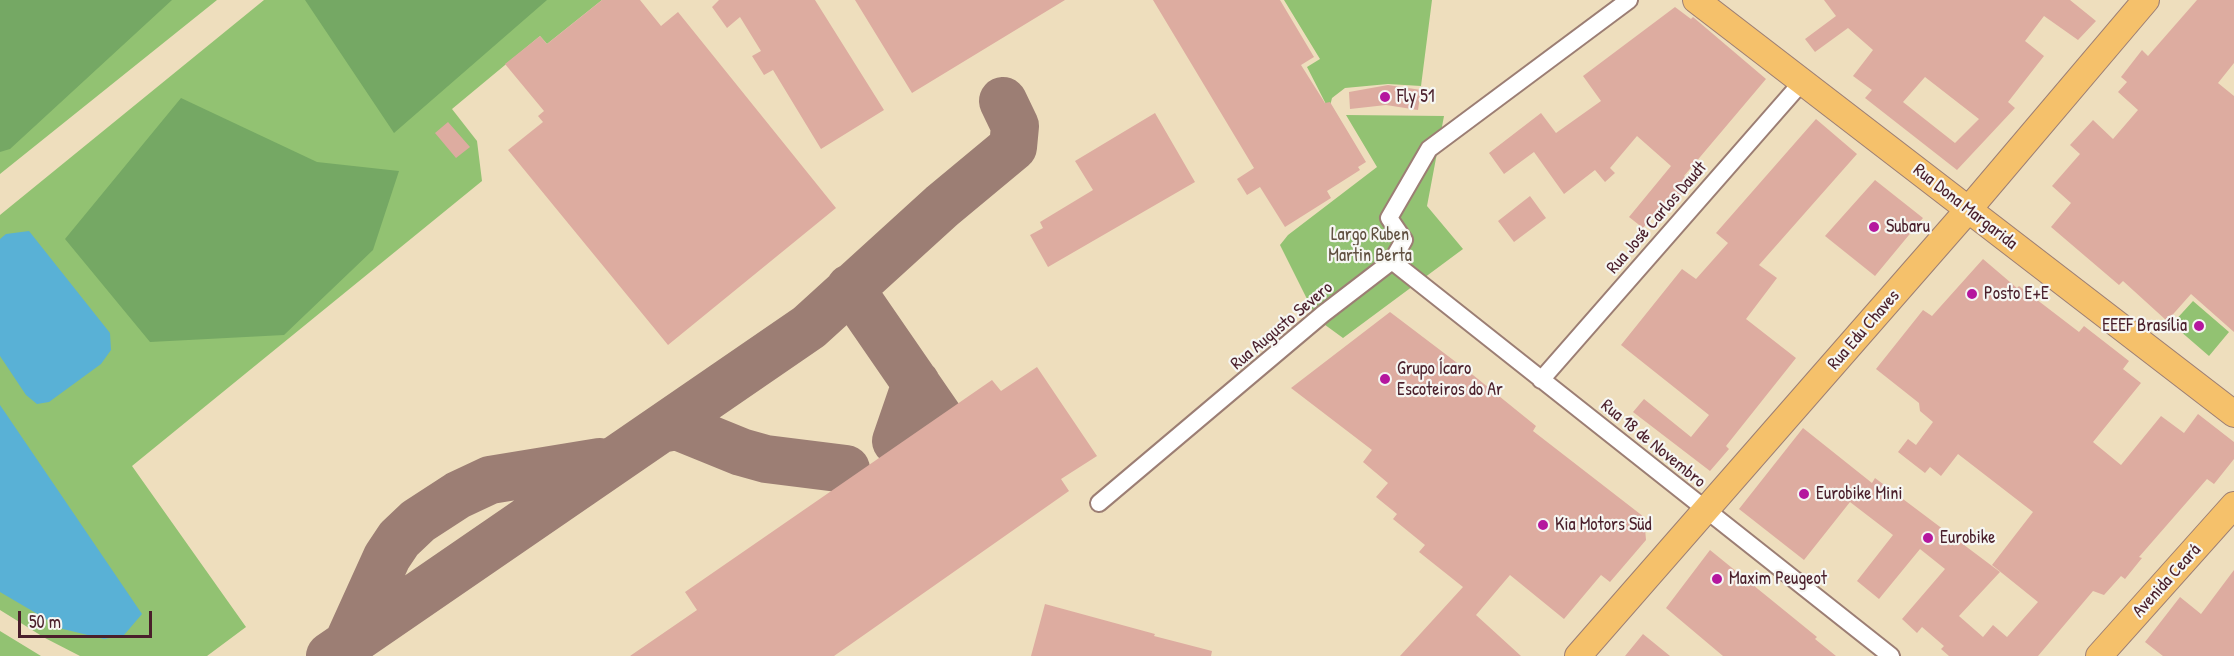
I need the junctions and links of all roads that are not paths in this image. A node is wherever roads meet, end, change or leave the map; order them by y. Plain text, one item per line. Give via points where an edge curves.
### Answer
1 (1629, 0) edge
2 (1695, 0) edge
3 (2146, 0) edge
4 (1802, 82) junction
5 (1968, 210) junction
6 (1392, 261) junction
7 (1541, 380) junction
8 (2234, 414) edge
9 (1099, 503) dead end
10 (2234, 505) edge
11 (1705, 511) junction
12 (1578, 656) edge
13 (1891, 656) edge
14 (2099, 656) edge

1 - 6 street via 1429,149 1389,218 1404,240
2 - 4 main road, Rua Dona Margarida
3 - 5 main road, Rua Edu Chaves
4 - 5 main road, Rua Dona Margarida
4 - 7 street, Rua José Carlos Daudt
5 - 8 main road, Rua Dona Margarida
5 - 11 main road, Rua Edu Chaves
6 - 7 street, Rua 18 de Novembro
6 - 9 street, Rua Augusto Severo via 1323,314
7 - 11 street, Rua 18 de Novembro
10 - 14 main road, Avenida Ceará
11 - 12 main road, Rua Edu Chaves
11 - 13 street, Rua 18 de Novembro

